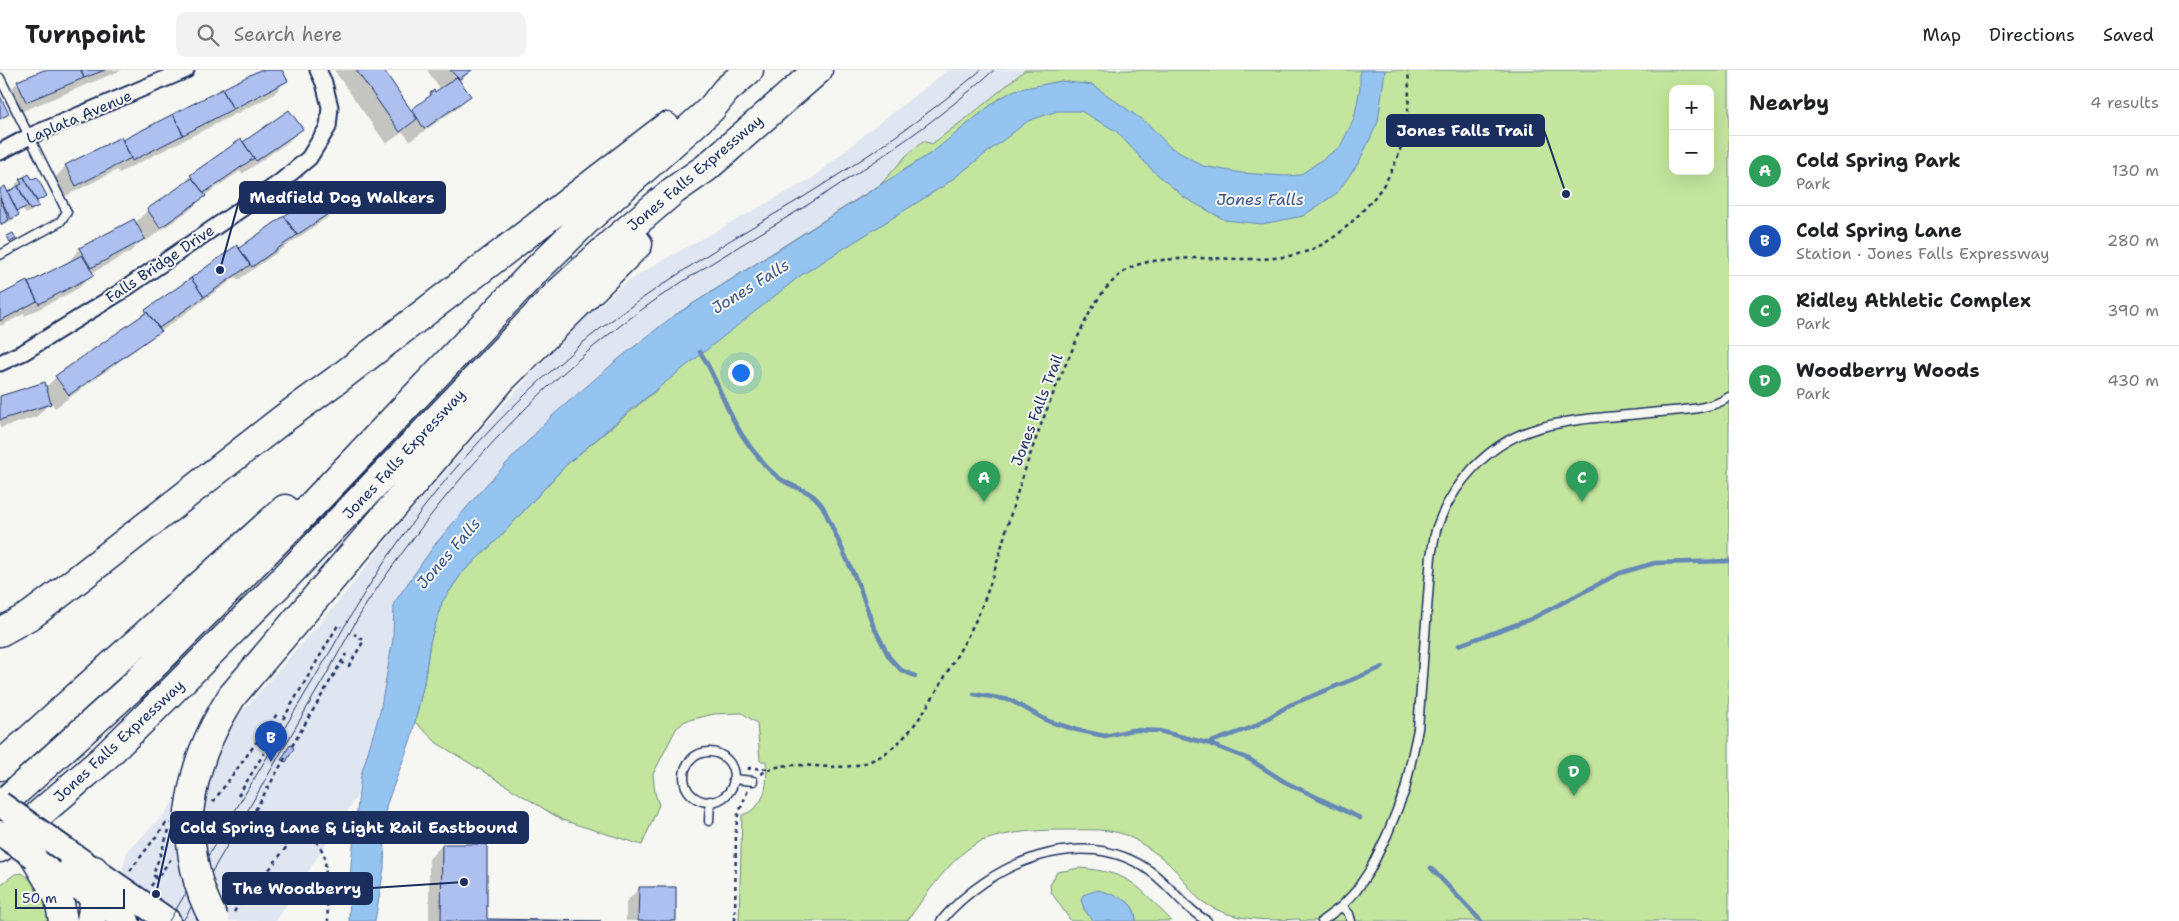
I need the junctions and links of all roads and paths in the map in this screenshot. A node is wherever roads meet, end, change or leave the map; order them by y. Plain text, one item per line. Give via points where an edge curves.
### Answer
1 (186, 70) edge
2 (318, 70) edge
3 (749, 70) edge
4 (818, 70) edge
5 (1408, 70) edge
6 (0, 78) edge
7 (726, 90) junction
8 (30, 136) junction
9 (0, 152) edge
10 (706, 168) junction
11 (0, 255) edge
12 (0, 363) edge
13 (425, 386) junction
14 (1729, 397) edge
15 (341, 627) dead end
16 (0, 632) edge
17 (354, 634) dead end
18 (346, 654) dead end
19 (342, 662) junction
20 (277, 714) dead end
21 (275, 733) dead end
22 (292, 746) dead end
23 (264, 753) dead end
24 (285, 758) dead end
25 (0, 766) edge
26 (770, 769) junction
27 (733, 779) junction
28 (752, 780) junction
29 (238, 796) dead end
30 (710, 801) junction
31 (0, 805) edge
32 (48, 808) junction
33 (184, 816) junction
34 (284, 817) dead end
35 (709, 821) dead end
36 (301, 828) junction
37 (0, 833) edge
38 (288, 845) junction
39 (0, 848) edge
40 (174, 854) dead end
41 (0, 855) edge
42 (49, 861) junction
43 (94, 870) junction
44 (157, 878) junction
45 (128, 882) junction
46 (151, 886) dead end
47 (1342, 906) junction
48 (106, 913) edge
49 (223, 918) edge
50 (63, 921) edge
51 (168, 921) edge
52 (328, 921) edge
53 (735, 921) edge
54 (941, 921) edge
55 (1207, 921) edge
56 (1322, 921) edge
57 (1351, 921) edge

1 - 8 street, Laplata Avenue
2 - 12 street, Falls Bridge Drive via 330,107 328,127 309,158 279,183 118,293 24,352
3 - 7 highway, Jones Falls Expressway
4 - 10 highway, Jones Falls Expressway
5 - 26 path, Jones Falls Trail via 1407,118 1394,168 1376,197 1340,234 1316,248 1278,257 1190,258 1143,263 1127,269 1102,294 1087,316 1051,396 979,614 929,704 905,736 890,750 865,765 835,768 781,766
6 - 8 lane
7 - 13 highway, Jones Falls Expressway via 711,109 534,272
7 - 16 highway via 710,95 692,107 283,419 63,592
8 - 9 street, Laplata Avenue
8 - 11 lane via 67,212 60,222
10 - 32 highway, Jones Falls Expressway via 618,237 556,295 274,589 135,728
10 - 33 highway via 681,201 502,379 232,696 207,740
13 - 25 highway
13 - 31 highway, Jones Falls Expressway via 131,688
14 - 47 lane via 1718,403 1692,408 1531,430 1493,450 1458,485 1437,528 1431,556 1418,729 1405,790 1370,870
15 - 21 path via 338,625
17 - 19 path via 364,640 349,666
18 - 19 path
19 - 22 path
20 - 33 path
23 - 29 path
24 - 38 path via 250,819
26 - 28 path
26 - 28 path, Jones Falls Trail via 749,768
27 - 28 lane
27 - 30 lane via 728,792
27 - 30 lane via 731,765 715,753 701,753 689,761 684,774 687,788 696,798
28 - 53 path via 737,822
30 - 35 lane
31 - 42 main road, bridge
32 - 39 highway, Jones Falls Expressway
32 - 41 highway
33 - 44 path via 153,875
33 - 45 path
33 - 49 highway, bridge via 200,889
34 - 36 path
36 - 38 path
36 - 52 path via 322,848 325,858
37 - 42 main road, bridge
38 - 49 path via 265,875 248,888
40 - 44 path
42 - 43 main road
42 - 48 main road
42 - 50 highway
43 - 45 main road
43 - 48 highway
44 - 46 path
45 - 51 main road
47 - 56 lane
47 - 57 lane
54 - 55 lane via 973,889 996,874 1025,860 1083,849 1107,851 1130,858 1150,871

